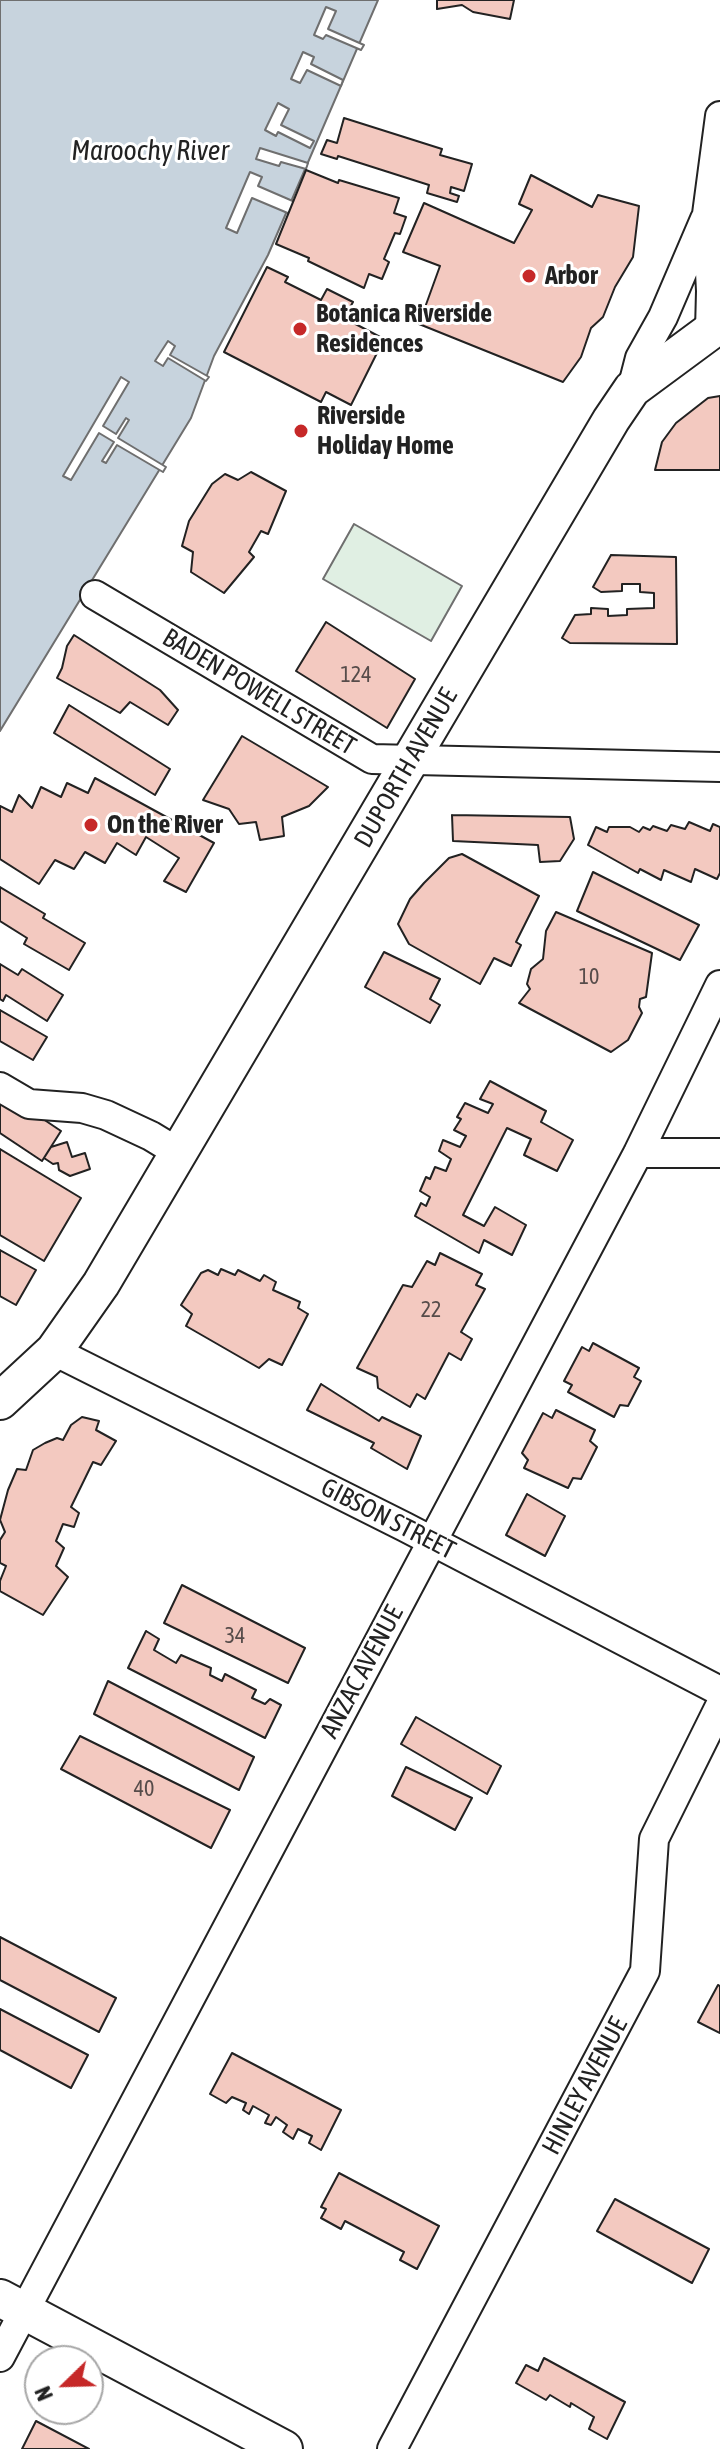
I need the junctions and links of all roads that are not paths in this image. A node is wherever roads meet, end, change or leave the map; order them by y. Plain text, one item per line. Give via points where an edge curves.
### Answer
1 (720, 116) edge
2 (707, 214) junction
3 (715, 327) edge
4 (632, 389) junction
5 (95, 595) dead end
6 (410, 761) junction
7 (720, 767) edge
8 (720, 985) edge
9 (0, 1087) edge
10 (179, 1153) junction
11 (638, 1153) junction
12 (720, 1153) edge
13 (54, 1351) junction
14 (0, 1401) edge
15 (432, 1541) junction
16 (720, 1691) edge
17 (720, 1706) edge
18 (12, 2304) edge
19 (0, 2357) edge
20 (284, 2449) edge
21 (392, 2449) edge

1 - 2 street, DUPORTH AVENUE
2 - 3 street, DUPORTH AVENUE
2 - 4 street via 640,358
3 - 4 main road, DUPORTH AVENUE
4 - 6 main road, DUPORTH AVENUE
5 - 6 street, BADEN POWELL STREET via 372,759
6 - 7 street, BADEN POWELL STREET
6 - 10 main road, DUPORTH AVENUE
8 - 11 street, ANZAC AVENUE
9 - 10 street via 29,1104 106,1115
10 - 13 main road, DUPORTH AVENUE
11 - 12 street
11 - 15 street, ANZAC AVENUE
13 - 14 main road, DUPORTH AVENUE
13 - 15 street, GIBSON STREET
15 - 16 street, GIBSON STREET
15 - 18 street, ANZAC AVENUE
17 - 21 street, HINLEY AVENUE via 654,1839 645,1971
18 - 19 street, ANZAC AVENUE
18 - 20 main road

